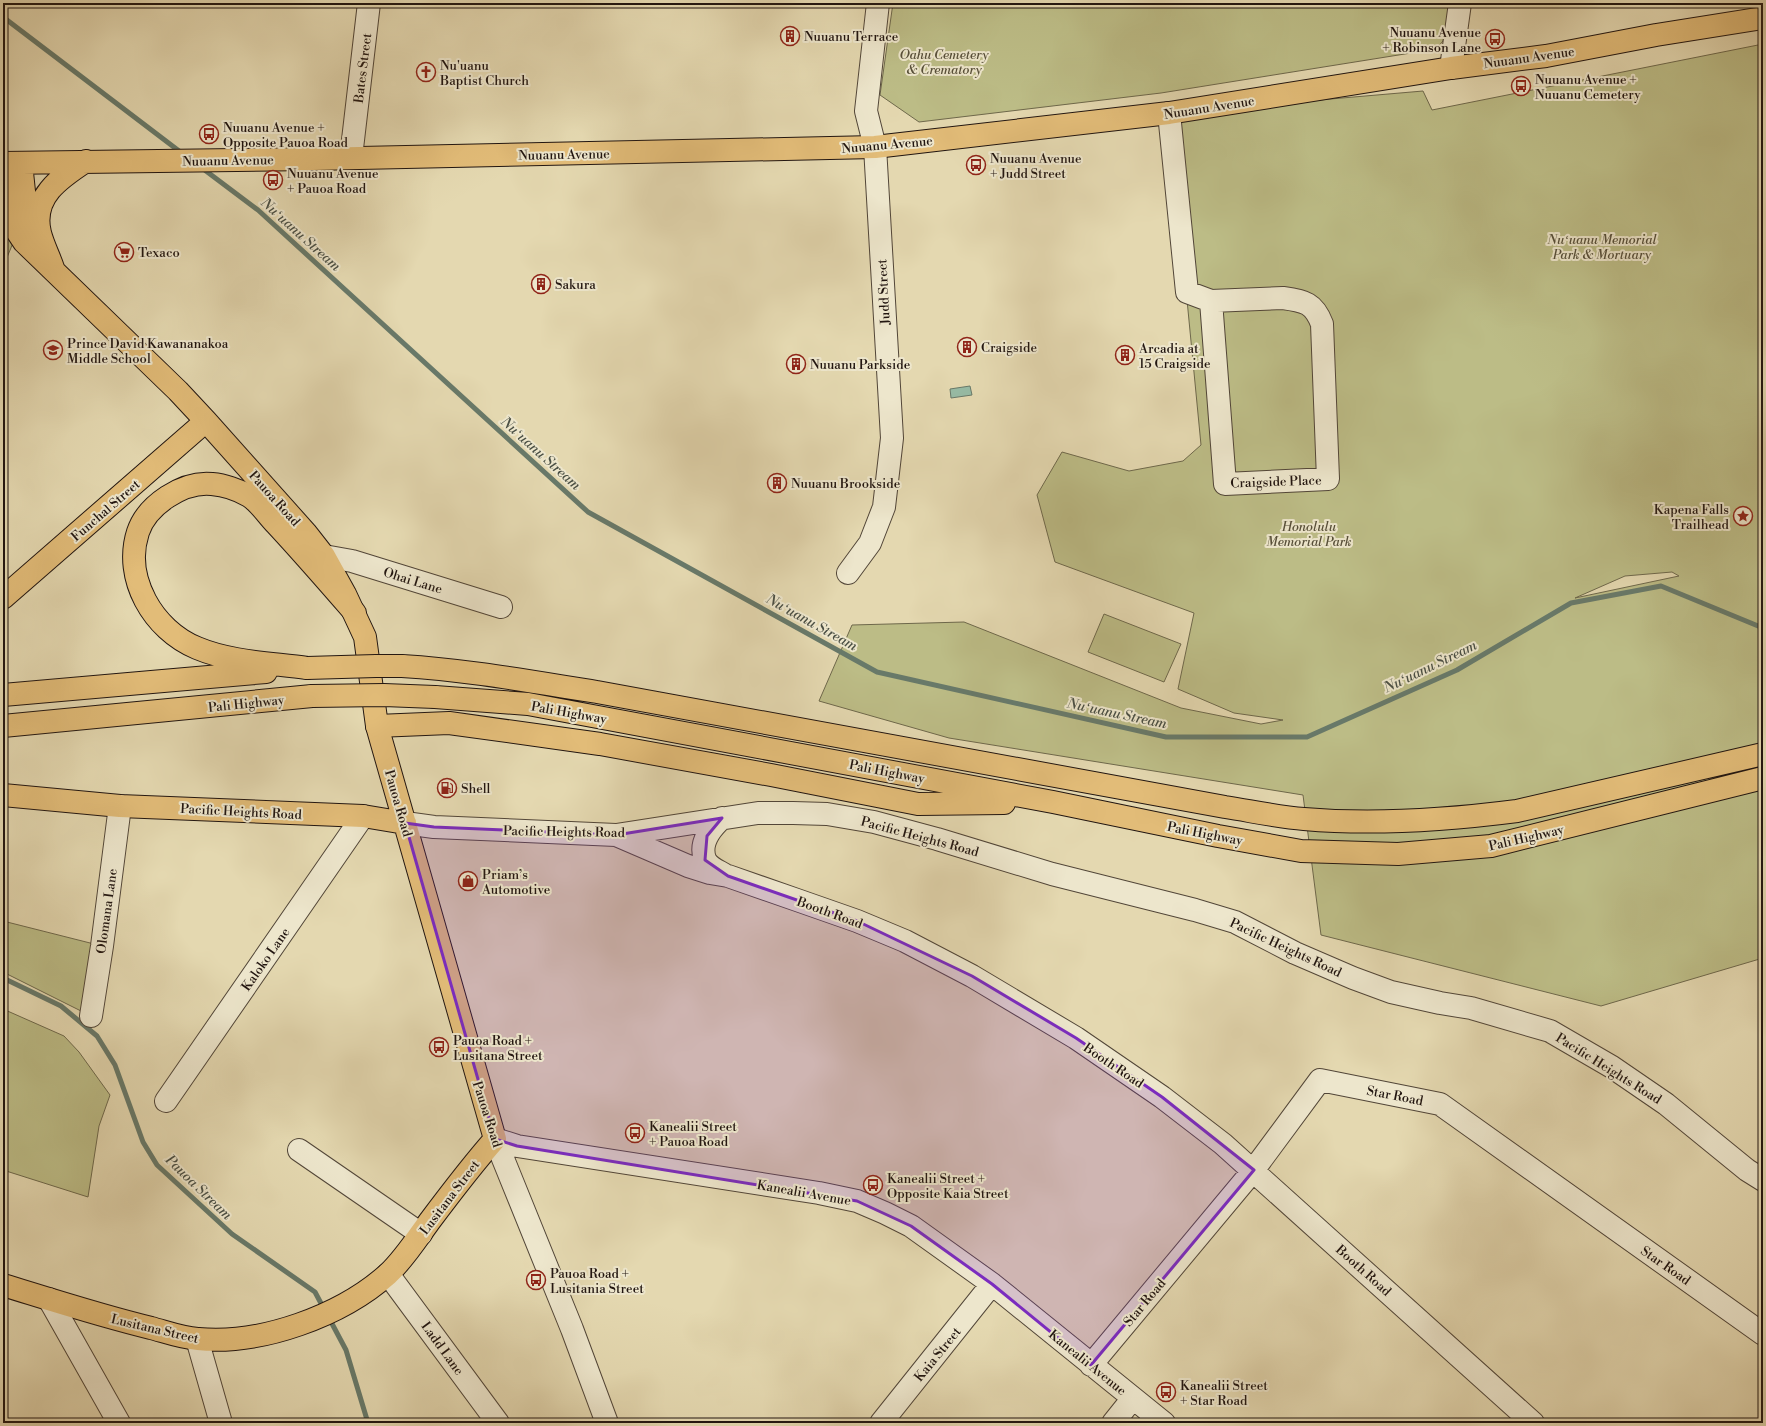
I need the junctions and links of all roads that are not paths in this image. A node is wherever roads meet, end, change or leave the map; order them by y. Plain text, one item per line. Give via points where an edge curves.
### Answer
1 (369, 3) edge
2 (878, 3) edge
3 (1460, 3) edge
4 (1763, 18) edge
5 (1451, 68) junction
6 (1169, 113) junction
7 (875, 147) junction
8 (351, 157) junction
9 (87, 161) junction
10 (12, 163) edge
11 (3, 178) edge
12 (53, 269) junction
13 (1211, 301) junction
14 (206, 421) junction
15 (324, 556) junction
16 (848, 573) dead end
17 (3, 598) edge
18 (502, 607) dead end
19 (354, 613) junction
20 (307, 668) junction
21 (3, 695) edge
22 (3, 726) edge
23 (377, 726) junction
24 (1763, 754) edge
25 (1763, 778) edge
26 (3, 795) edge
27 (1053, 802) junction
28 (120, 806) junction
29 (363, 816) junction
30 (722, 818) junction
31 (405, 823) junction
32 (616, 835) junction
33 (728, 876) junction
34 (91, 1016) dead end
35 (166, 1101) dead end
36 (495, 1139) junction
37 (299, 1150) dead end
38 (1254, 1170) junction
39 (1763, 1180) edge
40 (421, 1234) junction
41 (388, 1274) junction
42 (992, 1284) junction
43 (3, 1285) edge
44 (49, 1299) junction
45 (1763, 1334) edge
46 (197, 1339) junction
47 (1091, 1365) junction
48 (1133, 1398) junction
49 (119, 1423) edge
50 (221, 1423) edge
51 (498, 1423) edge
52 (607, 1423) edge
53 (881, 1423) edge
54 (1113, 1423) edge
55 (1164, 1423) edge
56 (1533, 1423) edge

1 - 8 street, Bates Street
2 - 7 street, Judd Street via 866,112
3 - 5 street
4 - 5 main road, Nuuanu Avenue via 1546,56
5 - 6 main road, Nuuanu Avenue
6 - 7 main road, Nuuanu Avenue
6 - 13 street, Craigside Place via 1187,292
7 - 8 main road, Nuuanu Avenue
7 - 16 street, Judd Street via 892,438 884,507 870,543
8 - 9 main road, Nuuanu Avenue
9 - 10 main road, Nuuanu Avenue
9 - 12 main road via 62,177 48,192 43,202 40,232
10 - 12 main road via 25,201 31,232
11 - 12 main road via 7,210 12,224 31,249
12 - 14 main road, Pauoa Road
13 - 13 street, Craigside Place via 1224,484 1328,479 1322,324 1318,313 1310,304 1283,298
14 - 15 main road, Pauoa Road via 298,523
14 - 17 main road, Funchal Street
15 - 18 street, Ohai Lane via 352,561
15 - 19 main road, Pauoa Road
19 - 20 main road via 311,562 250,497 233,489 211,484 192,486 179,491 152,510 138,533 134,558 140,590 161,623 184,642 203,650 238,659
19 - 23 main road, Pauoa Road via 365,637
20 - 21 main road, Pali Highway
20 - 24 main road, Pali Highway, bridge via 433,668 516,679 1303,819 1392,821 1480,816 1517,811
22 - 27 main road, Pali Highway, bridge via 312,696 435,697 528,704
23 - 27 main road via 449,723 600,744 918,804
23 - 31 main road, Pauoa Road
25 - 27 main road, Pali Highway via 1491,846 1398,854 1301,851
26 - 28 main road, Pacific Heights Road
28 - 29 main road, Pacific Heights Road
28 - 34 street, Olomana Lane
29 - 31 main road, Pacific Heights Road
29 - 35 street, Kaloko Lane
30 - 32 street, Pacific Heights Road
30 - 33 street via 707,836 704,844 705,860
30 - 39 street, Pacific Heights Road via 758,813 827,814 874,822 1052,874 1235,922 1296,953 1391,992 1471,1008 1550,1031 1612,1067 1666,1104
31 - 32 street, Pacific Heights Road via 434,827
31 - 36 main road, Pauoa Road
32 - 33 street, Booth Road via 688,866
33 - 38 street, Booth Road via 857,921 912,945 972,976 1076,1038 1223,1144
36 - 40 main road, Lusitana Street
36 - 42 street, Kanealii Avenue via 517,1146 857,1201 910,1226
36 - 52 street, Pauoa Road
37 - 40 street
38 - 45 street, Star Road via 1320,1080 1440,1104
38 - 47 street, Star Road
38 - 56 street, Booth Road
40 - 41 main road, Lusitana Street
41 - 46 main road, Lusitana Street via 354,1299 313,1319 260,1336 228,1340
41 - 51 street, Ladd Lane
42 - 47 street, Kanealii Avenue
42 - 53 street, Kaia Street
43 - 44 main road, Lusitana Street
44 - 46 main road, Lusitana Street via 115,1319
44 - 49 street
46 - 50 street
47 - 48 street, Kanealii Avenue
48 - 54 street
48 - 55 street, Kanealii Avenue

